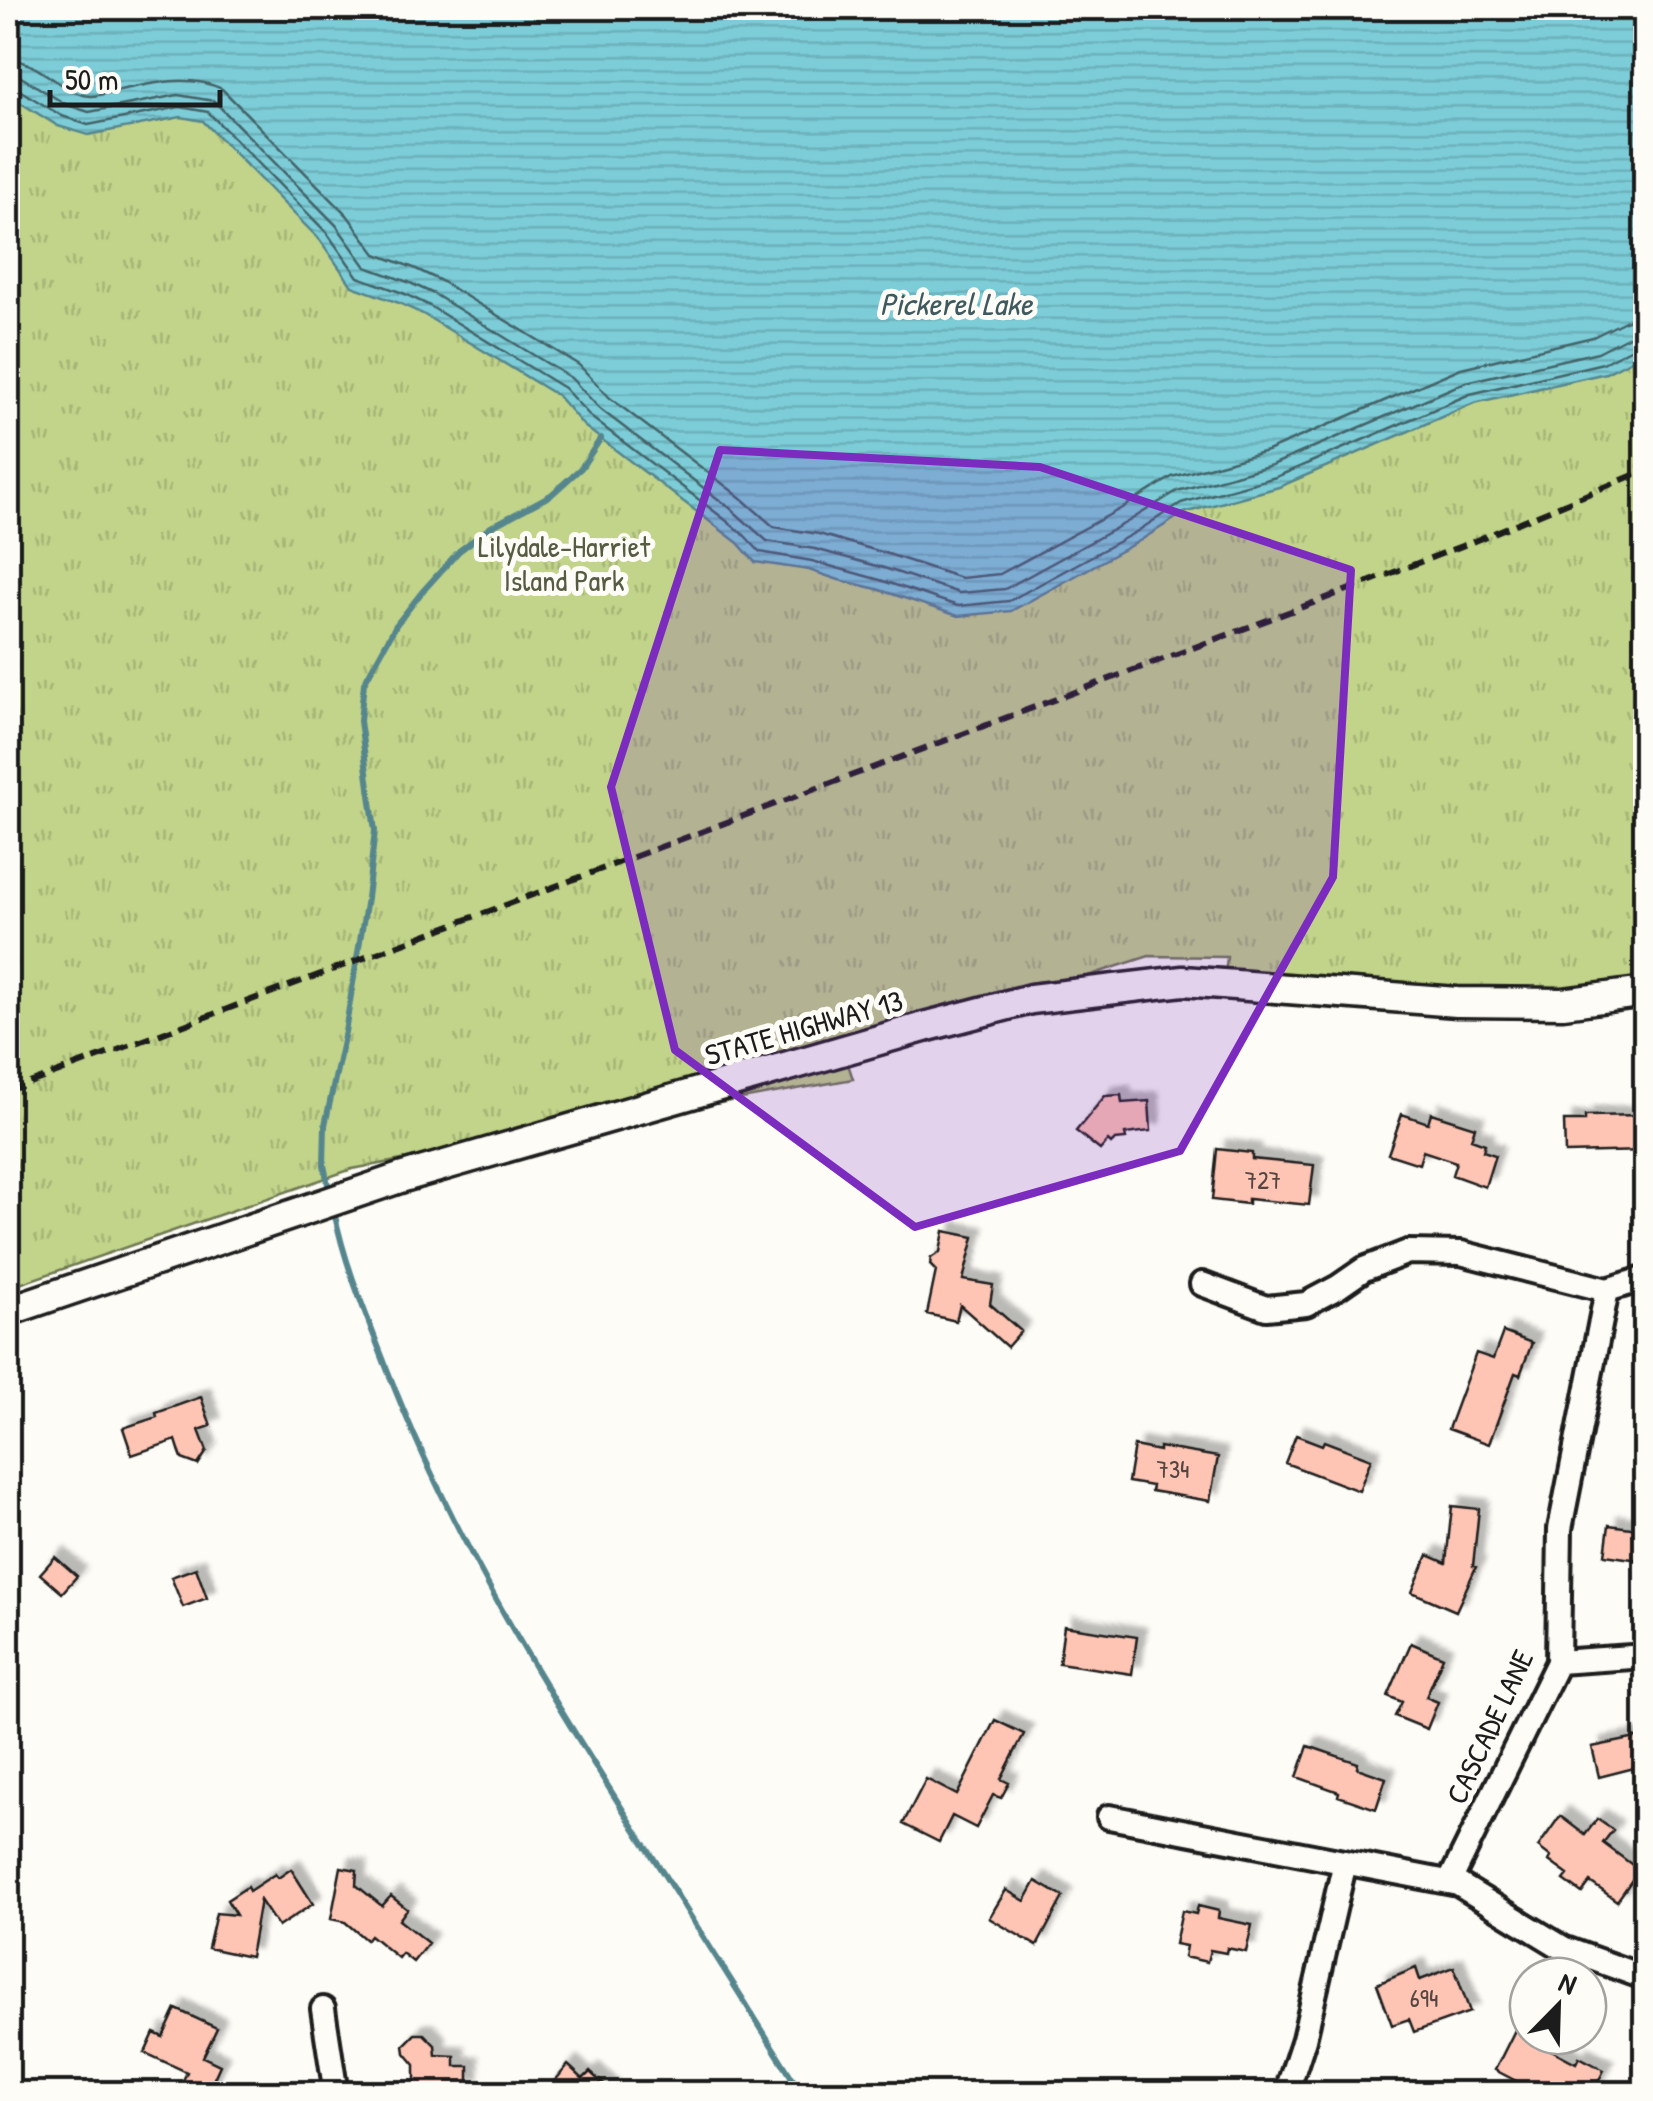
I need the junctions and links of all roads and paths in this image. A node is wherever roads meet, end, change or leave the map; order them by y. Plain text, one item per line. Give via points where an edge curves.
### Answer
1 (1646, 992) edge
2 (1646, 1278) edge
3 (1202, 1284) dead end
4 (1607, 1290) junction
5 (8, 1311) edge
6 (1646, 1656) edge
7 (1558, 1662) junction
8 (1110, 1817) dead end
9 (1345, 1862) junction
10 (1458, 1884) junction
11 (1646, 1978) edge
12 (323, 2009) dead end
13 (336, 2094) edge
14 (1286, 2094) edge

1 - 5 street, STATE HIGHWAY 13 via 1563,1003 1457,1002 1183,982 1031,999 400,1178
2 - 4 street
3 - 4 street via 1266,1308 1306,1304 1408,1252 1461,1253
4 - 7 street, CASCADE LANE via 1560,1529
6 - 7 street
7 - 10 street, CASCADE LANE via 1451,1879
8 - 9 street
9 - 10 street
9 - 14 street
10 - 11 street via 1563,1948
12 - 13 street

